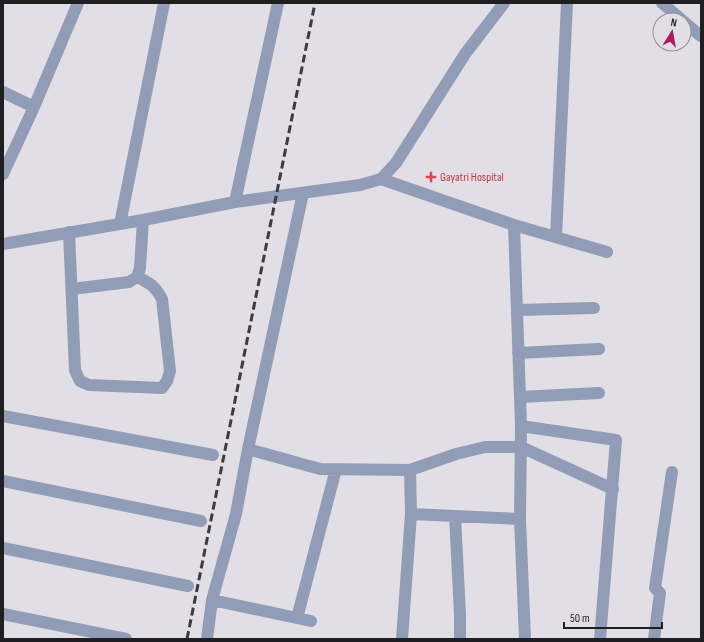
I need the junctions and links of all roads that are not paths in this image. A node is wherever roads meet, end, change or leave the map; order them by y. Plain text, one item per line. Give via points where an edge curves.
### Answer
1 (78, 3) edge
2 (164, 3) edge
3 (278, 3) edge
4 (504, 3) edge
5 (567, 3) edge
6 (662, 3) edge
7 (672, 12) edge
8 (692, 28) edge
9 (701, 36) edge
10 (3, 92) edge
11 (34, 107) junction
12 (3, 174) edge
13 (381, 178) junction
14 (303, 193) junction
15 (235, 202) junction
16 (143, 220) junction
17 (120, 224) junction
18 (514, 225) junction
19 (69, 232) junction
20 (556, 237) junction
21 (3, 244) edge
22 (607, 252) dead end
23 (137, 277) junction
24 (72, 289) junction
25 (594, 308) dead end
26 (516, 310) junction
27 (599, 349) dead end
28 (518, 353) junction
29 (599, 393) dead end
30 (520, 397) junction
31 (3, 416) edge
32 (520, 426) junction
33 (521, 447) junction
34 (248, 449) junction
35 (213, 455) dead end
36 (336, 469) junction
37 (410, 470) junction
38 (672, 472) dead end
39 (3, 481) edge
40 (612, 489) junction
41 (411, 514) junction
42 (455, 516) junction
43 (520, 519) junction
44 (200, 521) dead end
45 (3, 548) edge
46 (188, 586) dead end
47 (212, 600) junction
48 (3, 614) edge
49 (298, 618) junction
50 (311, 621) dead end
51 (126, 639) edge
52 (207, 639) edge
53 (402, 639) edge
54 (460, 639) edge
55 (525, 639) edge
56 (600, 639) edge
57 (654, 639) edge

1 - 11 street
2 - 17 street
3 - 15 street
4 - 13 street via 465,54 396,163
5 - 20 street
6 - 7 street
8 - 9 street
10 - 11 street
11 - 12 street
13 - 14 street via 360,186
13 - 18 street
14 - 15 street
14 - 34 street
15 - 16 street
16 - 17 street
16 - 23 street via 140,268
17 - 19 street
18 - 20 street
18 - 26 street
19 - 21 street
19 - 24 street
20 - 22 street
23 - 24 street via 129,282
23 - 24 street via 151,283 162,299 170,371 162,388 89,385 80,381 75,370
25 - 26 street
26 - 28 street
27 - 28 street
28 - 30 street
29 - 30 street
30 - 32 street
31 - 35 street
32 - 33 street
32 - 40 street via 616,440
33 - 37 street via 484,447
33 - 40 street
33 - 43 street
34 - 36 street via 320,469
34 - 47 street via 236,514
36 - 37 street
36 - 49 street
37 - 41 street
38 - 57 street via 655,588 660,593
39 - 44 street
40 - 56 street
41 - 42 street
41 - 53 street
42 - 43 street
42 - 54 street
43 - 55 street
45 - 46 street
47 - 49 street
47 - 52 street
48 - 51 street
49 - 50 street

